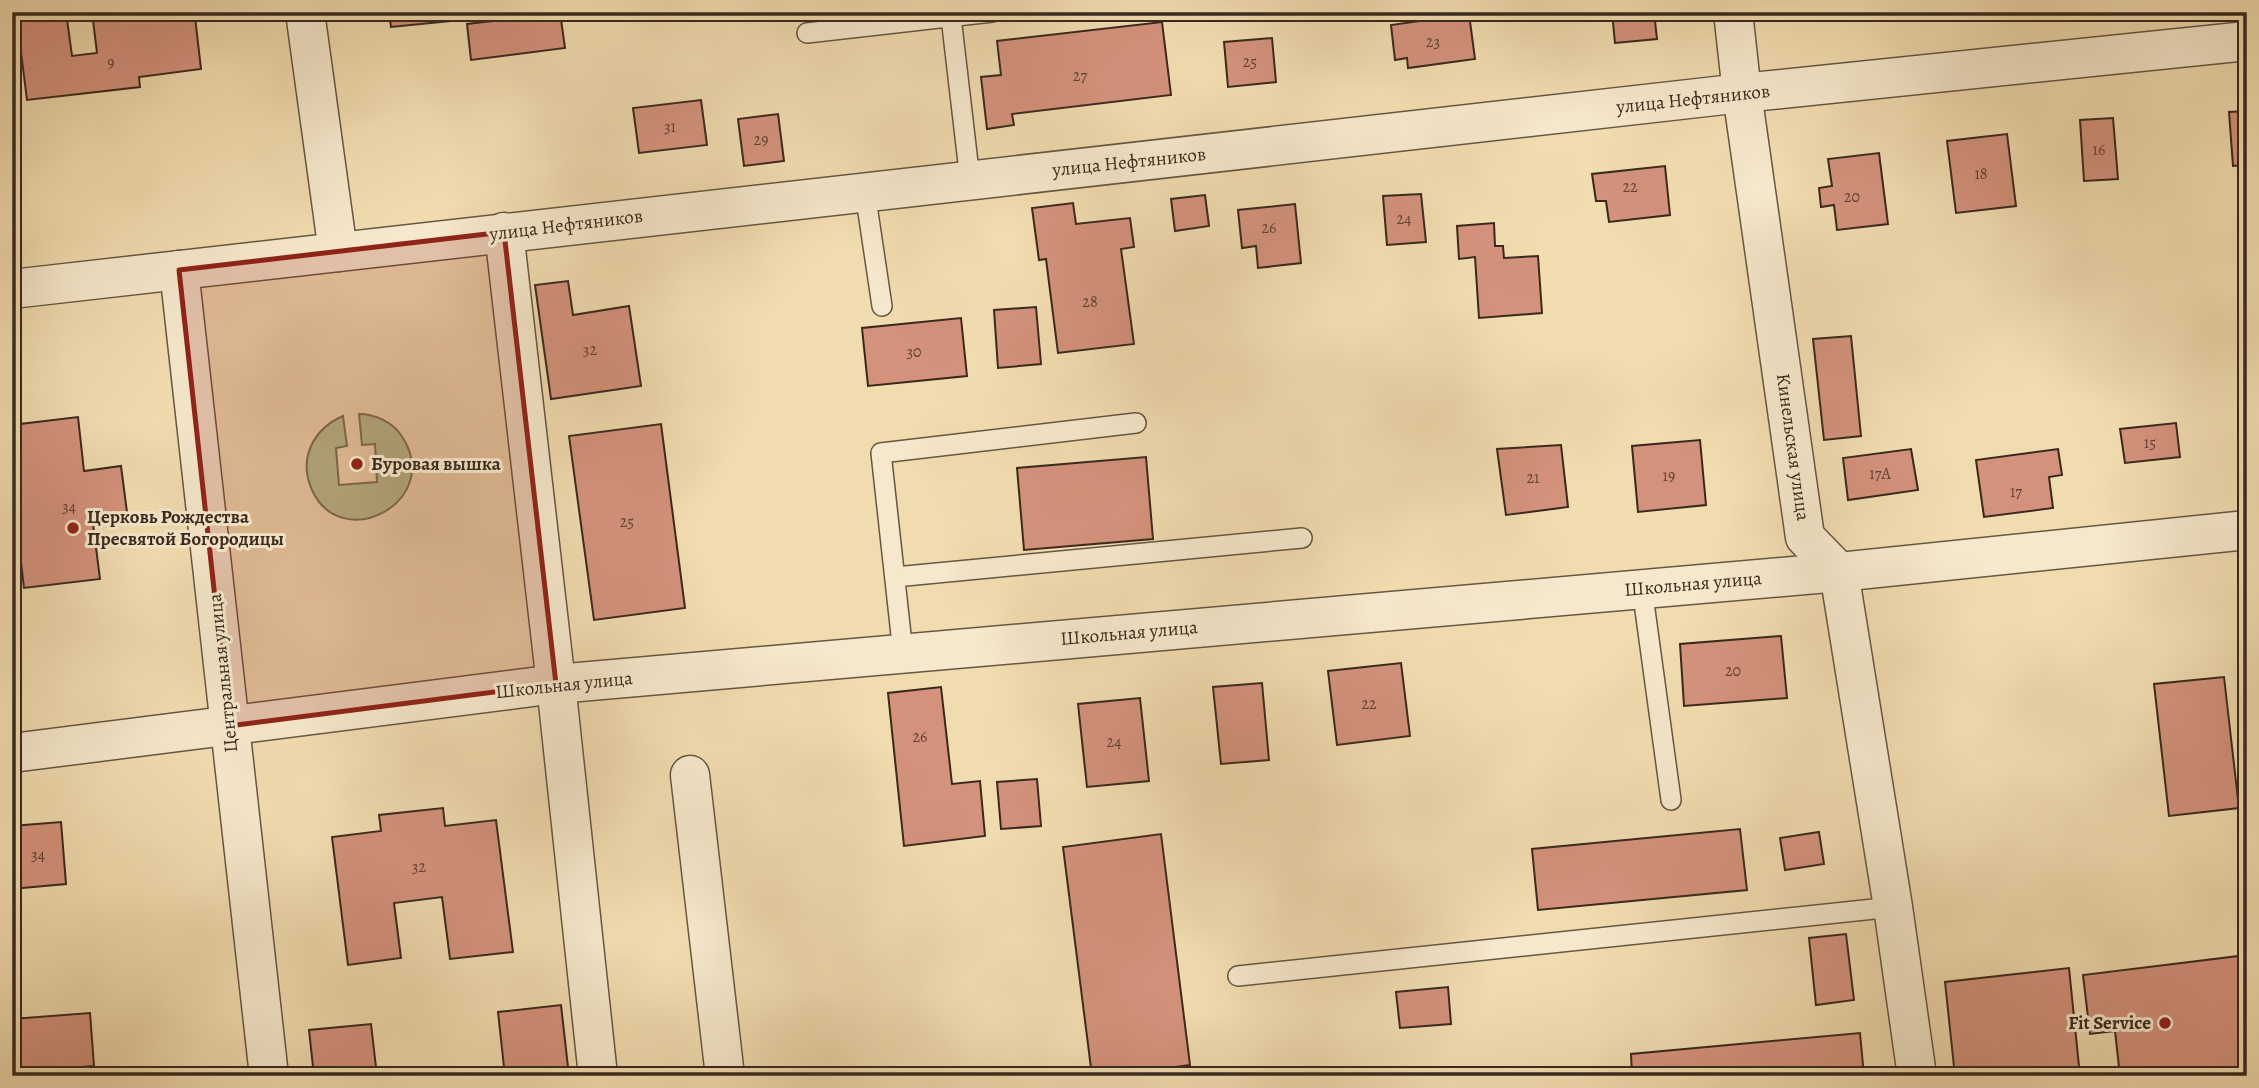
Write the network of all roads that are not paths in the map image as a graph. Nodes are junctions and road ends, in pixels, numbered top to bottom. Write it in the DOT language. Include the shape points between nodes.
graph roads {
  1 [pos="305,12"];
  2 [pos="992,12"];
  3 [pos="1732,12"];
  4 [pos="951,17"];
  5 [pos="807,33"];
  6 [pos="2247,41"];
  7 [pos="1742,93"];
  8 [pos="970,180"];
  9 [pos="865,192"];
  10 [pos="504,232"];
  11 [pos="338,252"];
  12 [pos="179,270"];
  13 [pos="12,289"];
  14 [pos="882,306"];
  15 [pos="1136,424"];
  16 [pos="2247,530"];
  17 [pos="1302,538"];
  18 [pos="1839,572"];
  19 [pos="895,577"];
  20 [pos="1643,588"];
  21 [pos="903,653"];
  22 [pos="556,684"];
  23 [pos="229,726"];
  24 [pos="12,752"];
  25 [pos="690,775"];
  26 [pos="1671,800"];
  27 [pos="1893,907"];
  28 [pos="1238,976"];
  29 [pos="269,1076"];
  30 [pos="598,1076"];
  31 [pos="725,1076"];
  32 [pos="1917,1076"];
  1 -- 11 [label="street"];
  2 -- 4 [label="lane"];
  3 -- 7 [label="street, Кинельская улица"];
  4 -- 5 [label="lane"];
  4 -- 8 [label="lane"];
  6 -- 7 [label="street, улица Нефтяников"];
  7 -- 8 [label="street, улица Нефтяников"];
  7 -- 18 [label="street, Кинельская улица" via="1805,537"];
  8 -- 9 [label="street, улица Нефтяников"];
  9 -- 10 [label="street, улица Нефтяников"];
  9 -- 14 [label="lane"];
  10 -- 11 [label="street, улица Нефтяников"];
  10 -- 22 [label="street"];
  11 -- 12 [label="street, улица Нефтяников"];
  12 -- 13 [label="street, улица Нефтяников"];
  12 -- 23 [label="street, Центральная улица"];
  15 -- 19 [label="lane" via="881,453"];
  16 -- 18 [label="street, Школьная улица"];
  17 -- 19 [label="lane"];
  18 -- 20 [label="street, Школьная улица"];
  18 -- 27 [label="street"];
  19 -- 21 [label="lane"];
  20 -- 21 [label="street, Школьная улица"];
  20 -- 26 [label="lane"];
  21 -- 22 [label="street, Школьная улица"];
  22 -- 23 [label="street, Школьная улица"];
  22 -- 30 [label="street"];
  23 -- 24 [label="street, Школьная улица"];
  23 -- 29 [label="street, Центральная улица"];
  25 -- 31 [label="street"];
  27 -- 28 [label="lane"];
  27 -- 32 [label="street"];
}
